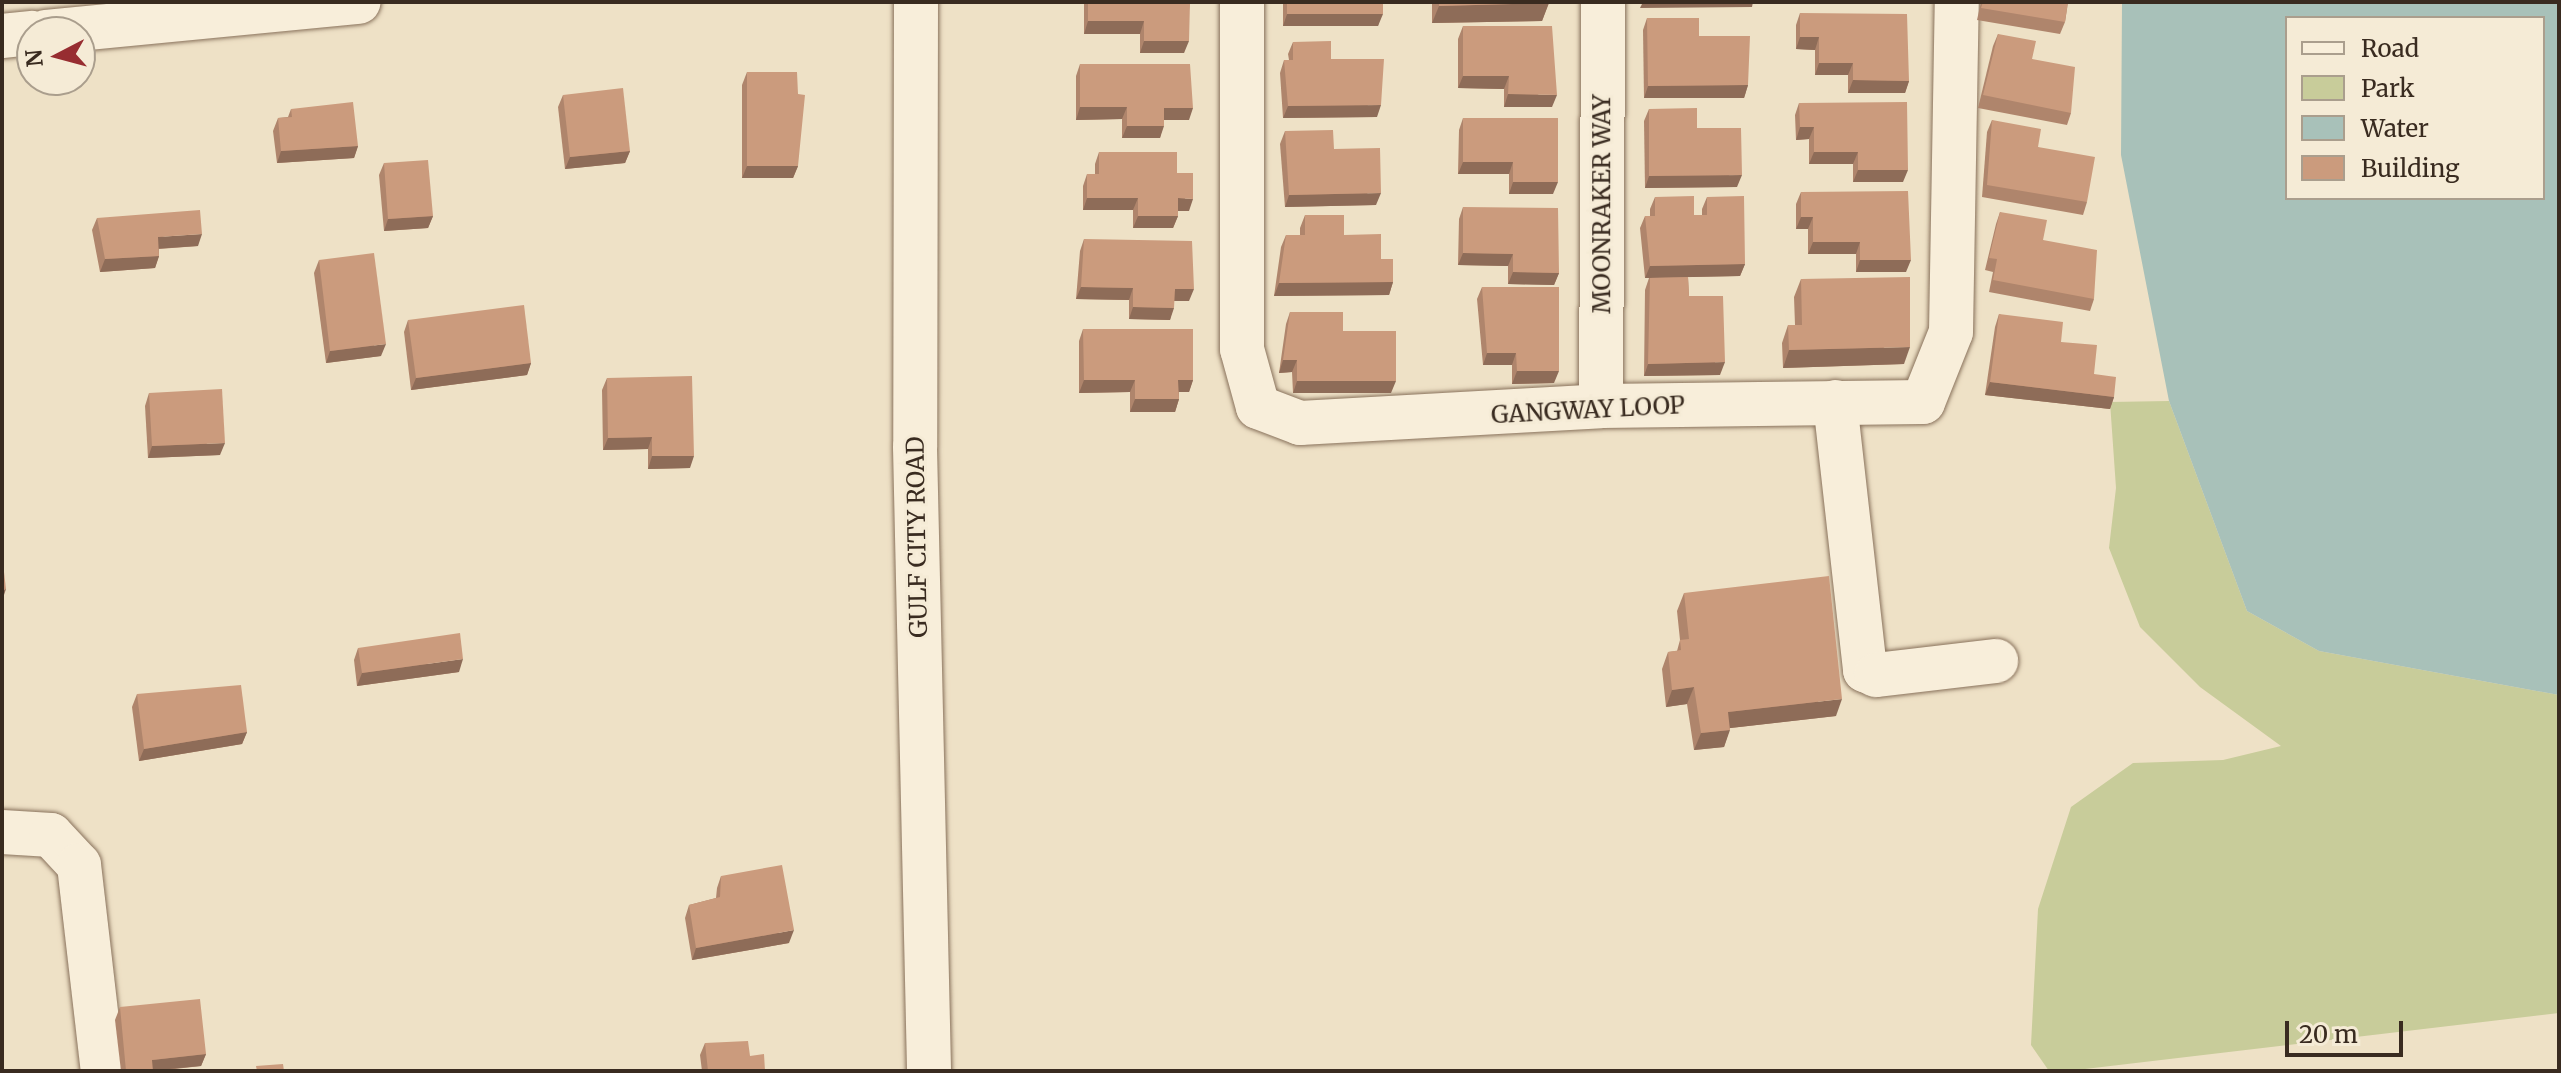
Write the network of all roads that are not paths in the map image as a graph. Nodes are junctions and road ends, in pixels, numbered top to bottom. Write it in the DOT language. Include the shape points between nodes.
graph roads {
  1 [pos="359,2"];
  2 [pos="916,2"];
  3 [pos="1242,2"];
  4 [pos="1603,2"];
  5 [pos="1957,2"];
  6 [pos="96,27"];
  7 [pos="1835,402"];
  8 [pos="1601,406"];
  9 [pos="1996,661"];
  10 [pos="2,832"];
  11 [pos="103,1071"];
  12 [pos="929,1071"];
  1 -- 6 [label="street"];
  2 -- 12 [label="street, GULF CITY ROAD" via="915,447"];
  3 -- 8 [label="street, GANGWAY LOOP" via="1242,349 1258,407 1313,423"];
  4 -- 8 [label="street, MOONRAKER WAY"];
  5 -- 7 [label="street, GANGWAY LOOP" via="1951,332 1923,402"];
  7 -- 8 [label="street, GANGWAY LOOP"];
  7 -- 9 [label="street" via="1865,670 1876,675"];
  10 -- 11 [label="street" via="51,835 79,865"];
}
